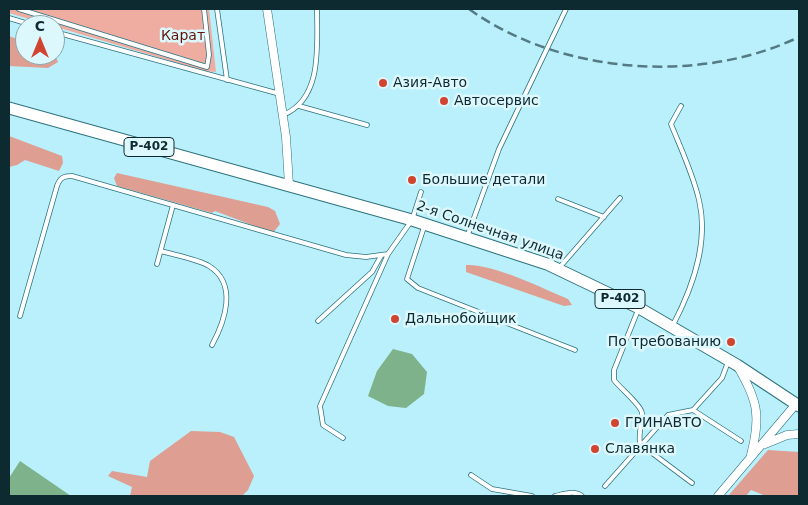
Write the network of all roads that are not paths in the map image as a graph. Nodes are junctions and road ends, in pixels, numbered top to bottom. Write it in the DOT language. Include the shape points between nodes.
graph roads {
  1 [pos="19,9"];
  2 [pos="204,9"];
  3 [pos="217,9"];
  4 [pos="267,9"];
  5 [pos="317,9"];
  6 [pos="566,9"];
  7 [pos="65,35"];
  8 [pos="227,80"];
  9 [pos="280,94"];
  10 [pos="299,106"];
  11 [pos="681,106"];
  12 [pos="9,108"];
  13 [pos="282,115"];
  14 [pos="366,125"];
  15 [pos="289,185"];
  16 [pos="421,192"];
  17 [pos="620,198"];
  18 [pos="558,199"];
  19 [pos="173,205"];
  20 [pos="604,217"];
  21 [pos="412,220"];
  22 [pos="425,224"];
  23 [pos="467,237"];
  24 [pos="161,251"];
  25 [pos="388,254"];
  26 [pos="381,256"];
  27 [pos="157,264"];
  28 [pos="558,269"];
  29 [pos="639,308"];
  30 [pos="20,316"];
  31 [pos="318,321"];
  32 [pos="672,327"];
  33 [pos="212,345"];
  34 [pos="575,350"];
  35 [pos="733,363"];
  36 [pos="798,405"];
  37 [pos="693,410"];
  38 [pos="799,434"];
  39 [pos="343,438"];
  40 [pos="741,441"];
  41 [pos="640,444"];
  42 [pos="761,446"];
  43 [pos="750,459"];
  44 [pos="470,475"];
  45 [pos="692,483"];
  46 [pos="605,486"];
  47 [pos="532,496"];
  48 [pos="556,496"];
  49 [pos="582,496"];
  50 [pos="718,496"];
  1 -- 2 [label="lane" via="207,67 209,55"];
  3 -- 8 [label="lane"];
  4 -- 9 [label="street"];
  5 -- 10 [label="lane" via="314,69 306,97"];
  6 -- 23 [label="lane" via="499,149"];
  7 -- 8 [label="lane"];
  8 -- 9 [label="lane"];
  9 -- 13 [label="street"];
  10 -- 13 [label="lane"];
  10 -- 14 [label="lane"];
  11 -- 32 [label="lane" via="671,124 699,201 701,241 698,264 687,298"];
  12 -- 15 [label="main road, Р-402"];
  13 -- 15 [label="street"];
  15 -- 21 [label="main road, 2-я Солнечная улица / Р-402"];
  16 -- 21 [label="lane"];
  17 -- 20 [label="lane"];
  18 -- 20 [label="lane"];
  19 -- 24 [label="lane"];
  19 -- 26 [label="lane" via="346,255"];
  19 -- 30 [label="lane" via="64,176 59,180"];
  20 -- 28 [label="lane"];
  21 -- 22 [label="main road, 2-я Солнечная улица / Р-402"];
  21 -- 25 [label="lane"];
  22 -- 23 [label="main road, 2-я Солнечная улица / Р-402"];
  22 -- 34 [label="lane" via="407,279 418,288"];
  23 -- 28 [label="main road, 2-я Солнечная улица / Р-402"];
  24 -- 27 [label="lane"];
  24 -- 33 [label="lane" via="209,266 223,281 227,304 224,322"];
  25 -- 26 [label="lane"];
  25 -- 39 [label="lane" via="320,406 323,425"];
  26 -- 31 [label="lane" via="372,272"];
  28 -- 29 [label="main road, 2-я Солнечная улица / Р-402"];
  29 -- 32 [label="main road, 2-я Солнечная улица / Р-402"];
  29 -- 41 [label="lane" via="614,370 614,380 642,413 638,432"];
  32 -- 35 [label="main road, 2-я Солнечная улица / Р-402"];
  35 -- 36 [label="main road, 2-я Солнечная улица / Р-402"];
  35 -- 37 [label="lane"];
  35 -- 43 [label="street" via="751,393 757,413 758,427"];
  36 -- 42 [label="street"];
  37 -- 40 [label="lane"];
  37 -- 41 [label="lane" via="668,416"];
  38 -- 42 [label="street" via="776,438"];
  41 -- 45 [label="lane"];
  41 -- 46 [label="lane"];
  42 -- 43 [label="street"];
  43 -- 50 [label="street"];
  44 -- 47 [label="lane" via="492,489"];
  48 -- 49 [label="lane" via="570,493"];
}
